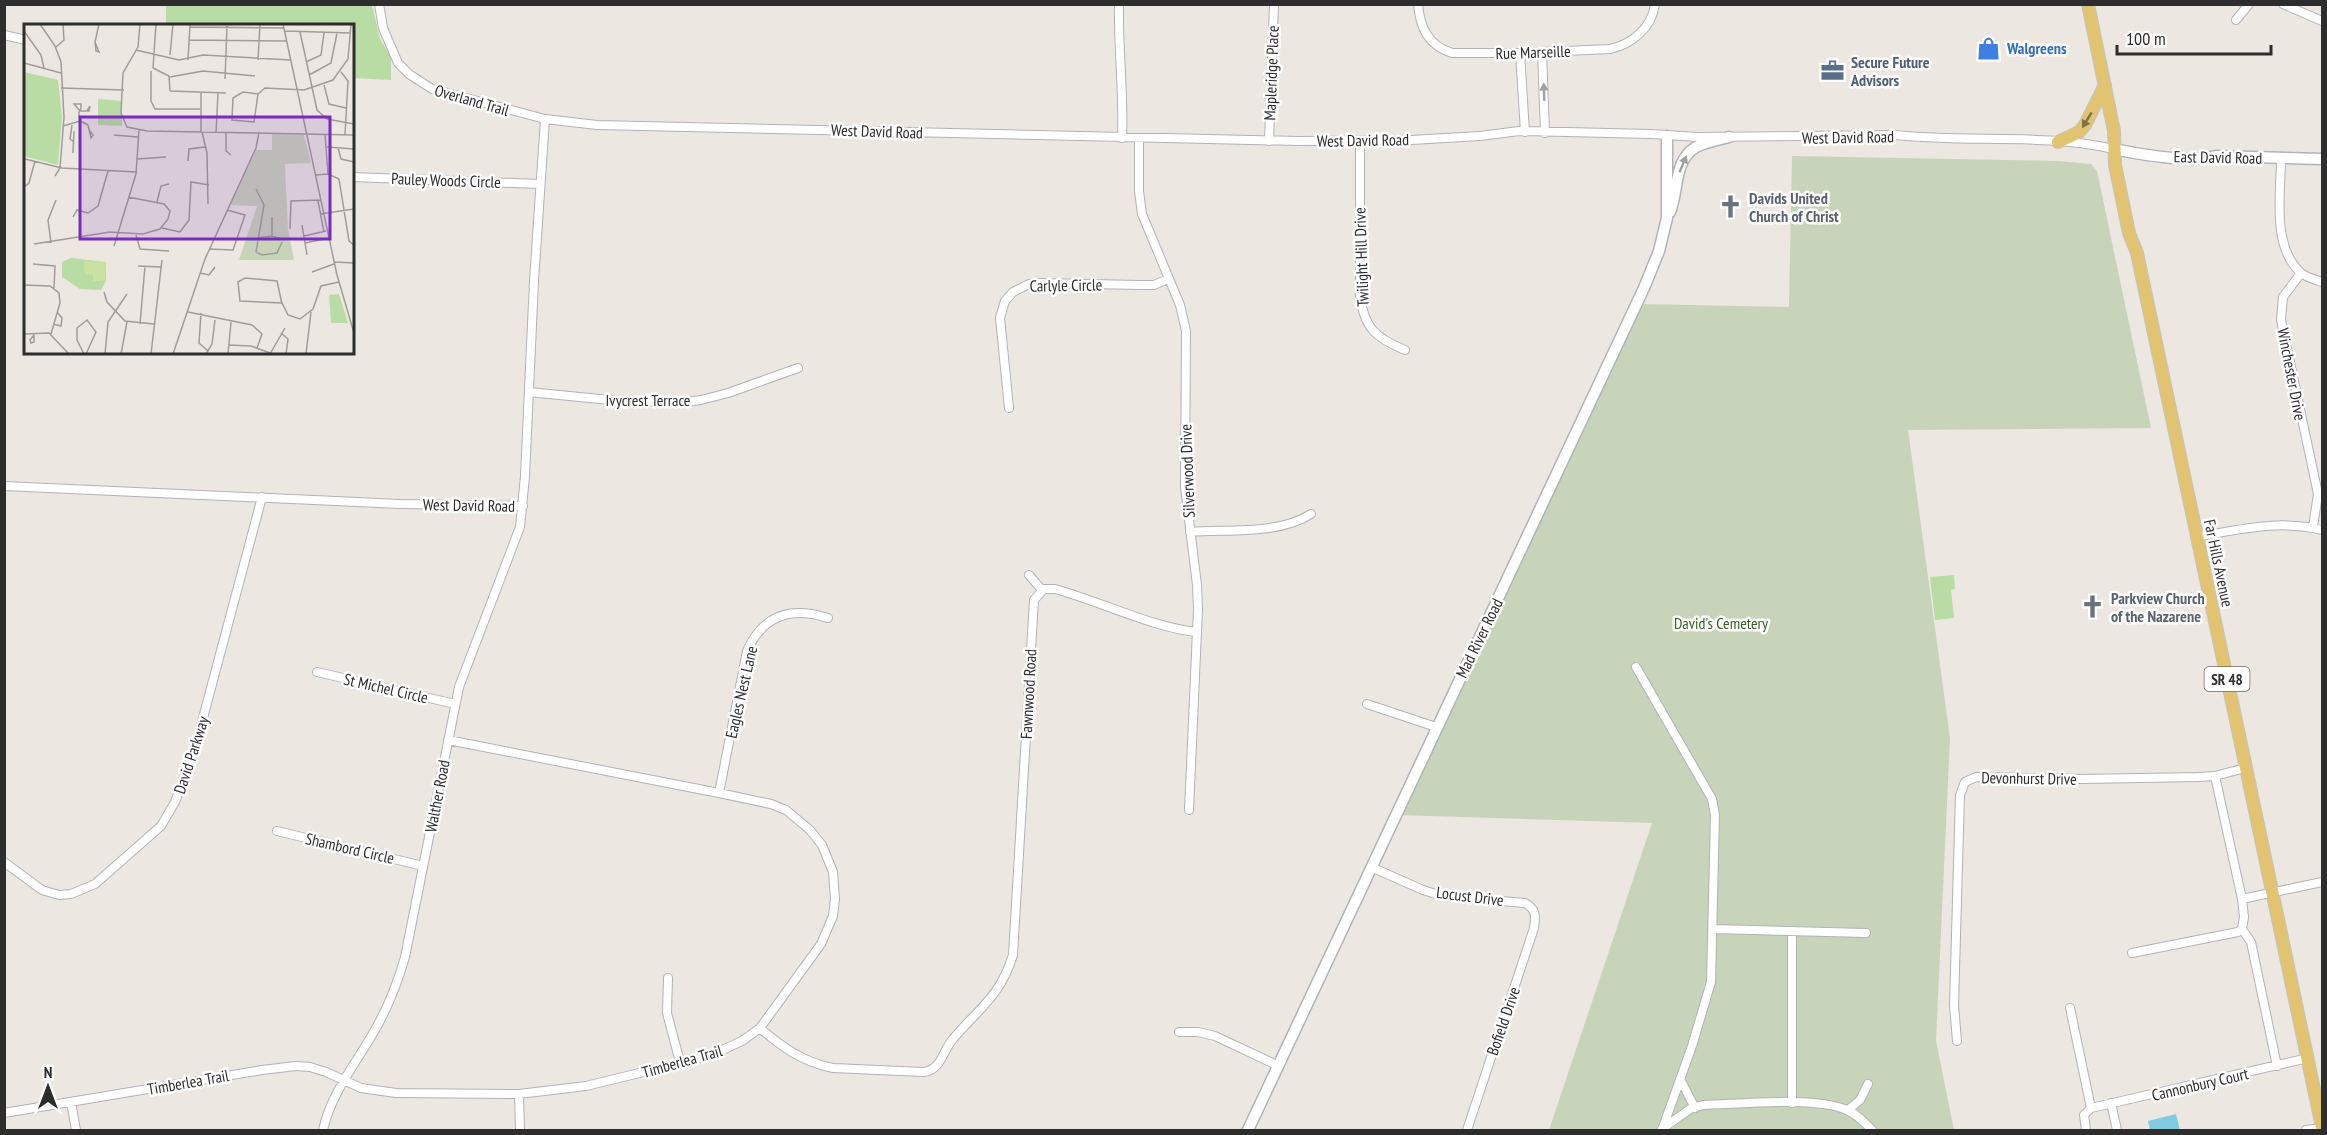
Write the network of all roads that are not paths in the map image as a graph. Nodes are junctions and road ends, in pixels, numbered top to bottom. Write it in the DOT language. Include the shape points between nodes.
graph roads {
  1 [pos="379,4"];
  2 [pos="1119,4"];
  3 [pos="1274,4"];
  4 [pos="1418,4"];
  5 [pos="1655,4"];
  6 [pos="2088,4"];
  7 [pos="2249,4"];
  8 [pos="2283,4"];
  9 [pos="2236,20"];
  10 [pos="2322,21"];
  11 [pos="4,35"];
  12 [pos="24,41"];
  13 [pos="1542,52"];
  14 [pos="1520,53"];
  15 [pos="2105,85"];
  16 [pos="545,119"];
  17 [pos="1525,132"];
  18 [pos="1545,133"];
  19 [pos="1667,136"];
  20 [pos="1729,137"];
  21 [pos="1122,138"];
  22 [pos="1139,139"];
  23 [pos="1269,141"];
  24 [pos="1360,141"];
  25 [pos="2058,142"];
  26 [pos="2114,149"];
  27 [pos="2281,158"];
  28 [pos="2322,159"];
  29 [pos="354,177"];
  30 [pos="540,184"];
  31 [pos="1668,218"];
  32 [pos="2301,273"];
  33 [pos="1168,279"];
  34 [pos="2322,282"];
  35 [pos="1405,350"];
  36 [pos="798,368"];
  37 [pos="529,393"];
  38 [pos="1009,408"];
  39 [pos="4,486"];
  40 [pos="262,497"];
  41 [pos="523,506"];
  42 [pos="1311,514"];
  43 [pos="2313,528"];
  44 [pos="2322,530"];
  45 [pos="1190,532"];
  46 [pos="2196,537"];
  47 [pos="1029,575"];
  48 [pos="1042,590"];
  49 [pos="828,618"];
  50 [pos="1197,632"];
  51 [pos="1636,668"];
  52 [pos="317,672"];
  53 [pos="455,704"];
  54 [pos="1367,704"];
  55 [pos="1436,727"];
  56 [pos="448,740"];
  57 [pos="2245,768"];
  58 [pos="2215,776"];
  59 [pos="719,793"];
  60 [pos="1189,810"];
  61 [pos="276,831"];
  62 [pos="4,862"];
  63 [pos="423,866"];
  64 [pos="1371,867"];
  65 [pos="2322,882"];
  66 [pos="2272,893"];
  67 [pos="2242,899"];
  68 [pos="1534,910"];
  69 [pos="1713,929"];
  70 [pos="2242,929"];
  71 [pos="1792,931"];
  72 [pos="1866,933"];
  73 [pos="2132,953"];
  74 [pos="668,978"];
  75 [pos="2070,1008"];
  76 [pos="760,1028"];
  77 [pos="1179,1032"];
  78 [pos="1958,1041"];
  79 [pos="2308,1058"];
  80 [pos="680,1062"];
  81 [pos="1279,1066"];
  82 [pos="2277,1066"];
  83 [pos="1680,1079"];
  84 [pos="343,1080"];
  85 [pos="1868,1084"];
  86 [pos="519,1094"];
  87 [pos="71,1102"];
  88 [pos="1792,1102"];
  89 [pos="2111,1103"];
  90 [pos="1695,1107"];
  91 [pos="2091,1108"];
  92 [pos="1848,1110"];
  93 [pos="4,1113"];
  94 [pos="2322,1127"];
  95 [pos="1662,1130"];
  96 [pos="76,1131"];
  97 [pos="323,1131"];
  98 [pos="520,1131"];
  99 [pos="1248,1131"];
  100 [pos="1467,1131"];
  101 [pos="1872,1131"];
  102 [pos="2086,1131"];
  103 [pos="2117,1131"];
  104 [pos="2306,1131"];
  1 -- 16 [label="street, Overland Trail" via="383,28 398,63 420,82 440,93"];
  2 -- 21 [label="street"];
  3 -- 23 [label="street, Mapleridge Place"];
  4 -- 14 [label="street, Rue Marseille" via="1424,32 1444,51"];
  5 -- 13 [label="street, Rue Marseille" via="1645,28 1624,46"];
  6 -- 15 [label="main road, Far Hills Avenue / SR 48"];
  7 -- 9 [label="street"];
  8 -- 10 [label="street"];
  11 -- 12 [label="street"];
  13 -- 14 [label="street, Rue Marseille"];
  18 -- 13 [label="street, one-way"];
  14 -- 17 [label="street"];
  15 -- 25 [label="main road, one-way" via="2085,125"];
  15 -- 26 [label="main road, Far Hills Avenue / SR 48"];
  16 -- 21 [label="street, West David Road" via="626,127"];
  16 -- 30 [label="street, West David Road"];
  17 -- 18 [label="street, West David Road"];
  17 -- 24 [label="street, West David Road"];
  18 -- 19 [label="street, West David Road"];
  19 -- 20 [label="street, West David Road"];
  19 -- 31 [label="street, Mad River Road"];
  20 -- 25 [label="street, West David Road" via="1896,135"];
  31 -- 20 [label="street, one-way" via="1685,156 1697,146"];
  21 -- 22 [label="street, West David Road"];
  22 -- 23 [label="street, West David Road"];
  22 -- 33 [label="street, Silverwood Drive" via="1139,204"];
  23 -- 24 [label="street, West David Road"];
  24 -- 35 [label="street, Twilight Hill Drive" via="1362,311 1383,341"];
  25 -- 26 [label="street, West David Road"];
  26 -- 27 [label="street, East David Road" via="2203,159"];
  26 -- 46 [label="main road, Far Hills Avenue / SR 48" via="2126,221 2137,253"];
  27 -- 28 [label="street, East David Road"];
  27 -- 32 [label="street" via="2282,235 2285,248"];
  29 -- 30 [label="street, Pauley Woods Circle"];
  30 -- 37 [label="street, West David Road"];
  31 -- 55 [label="street, Mad River Road" via="1644,288"];
  32 -- 34 [label="street"];
  32 -- 43 [label="street, Winchester Drive" via="2283,297 2281,320 2318,494"];
  33 -- 38 [label="street, Carlyle Circle" via="1147,285 1029,284 1013,292 1005,301 1000,318"];
  33 -- 45 [label="street, Silverwood Drive" via="1186,331 1184,467"];
  36 -- 37 [label="street, Ivycrest Terrace" via="728,393 686,402"];
  37 -- 41 [label="street, West David Road"];
  39 -- 40 [label="street, West David Road"];
  40 -- 41 [label="street, West David Road"];
  40 -- 62 [label="street, David Parkway" via="195,748 175,802 161,826 95,884 71,894 42,890"];
  41 -- 53 [label="street, Walther Road" via="516,542"];
  42 -- 45 [label="street" via="1279,527"];
  43 -- 44 [label="street"];
  43 -- 46 [label="street" via="2274,525"];
  45 -- 50 [label="street, Silverwood Drive" via="1197,585"];
  46 -- 57 [label="main road, Far Hills Avenue / SR 48"];
  47 -- 48 [label="street"];
  48 -- 50 [label="street" via="1054,589"];
  48 -- 76 [label="street, Fawnwood Road" via="1032,606 1016,940 1011,962 991,1000 952,1039 939,1064 928,1072 819,1065 796,1056"];
  49 -- 59 [label="street, Eagles Nest Lane" via="813,613 787,614 769,621 752,641"];
  50 -- 60 [label="street, Silverwood Drive"];
  51 -- 69 [label="street" via="1712,798"];
  52 -- 53 [label="street, St Michel Circle"];
  53 -- 56 [label="street, Walther Road"];
  54 -- 55 [label="street"];
  55 -- 64 [label="street, Mad River Road"];
  56 -- 59 [label="street, Timberlea Trail"];
  56 -- 63 [label="street, Walther Road"];
  57 -- 58 [label="street, Devonhurst Drive"];
  57 -- 66 [label="main road, Far Hills Avenue / SR 48"];
  58 -- 67 [label="street"];
  58 -- 78 [label="street, Devonhurst Drive" via="1976,777 1965,782 1960,795 1954,1005"];
  59 -- 76 [label="street, Timberlea Trail" via="771,804 799,819 822,845 833,872 835,899 828,932"];
  61 -- 63 [label="street, Shambord Circle"];
  63 -- 84 [label="street, Walther Road" via="397,984 372,1036"];
  64 -- 68 [label="street, Locust Drive" via="1442,896 1525,903"];
  64 -- 81 [label="street, Mad River Road"];
  65 -- 66 [label="street"];
  66 -- 67 [label="street"];
  66 -- 79 [label="main road, Far Hills Avenue / SR 48"];
  67 -- 70 [label="street"];
  68 -- 100 [label="street, Bofield Drive" via="1534,928"];
  69 -- 71 [label="street"];
  69 -- 83 [label="street" via="1711,982"];
  70 -- 73 [label="street"];
  70 -- 82 [label="street" via="2251,942"];
  71 -- 72 [label="street"];
  71 -- 88 [label="street"];
  74 -- 80 [label="street" via="667,1013"];
  75 -- 91 [label="street"];
  76 -- 80 [label="street, Timberlea Trail" via="725,1050"];
  77 -- 81 [label="street" via="1215,1036"];
  79 -- 82 [label="street, Cannonbury Court"];
  79 -- 94 [label="main road, Far Hills Avenue / SR 48"];
  80 -- 86 [label="street, Timberlea Trail" via="586,1086"];
  81 -- 99 [label="street, Mad River Road"];
  82 -- 89 [label="street, Cannonbury Court"];
  83 -- 90 [label="street"];
  83 -- 95 [label="street"];
  84 -- 86 [label="street, Timberlea Trail" via="372,1091 396,1093"];
  84 -- 87 [label="street, Timberlea Trail" via="310,1067 281,1067"];
  84 -- 97 [label="street, Walther Road"];
  85 -- 92 [label="street" via="1860,1100"];
  86 -- 98 [label="street"];
  87 -- 93 [label="street, Timberlea Trail"];
  87 -- 96 [label="street"];
  88 -- 90 [label="street"];
  88 -- 92 [label="street"];
  89 -- 91 [label="street, Cannonbury Court"];
  89 -- 103 [label="street"];
  90 -- 95 [label="street"];
  91 -- 102 [label="street" via="2084,1115"];
  92 -- 101 [label="street"];
  94 -- 104 [label="street"];
}
